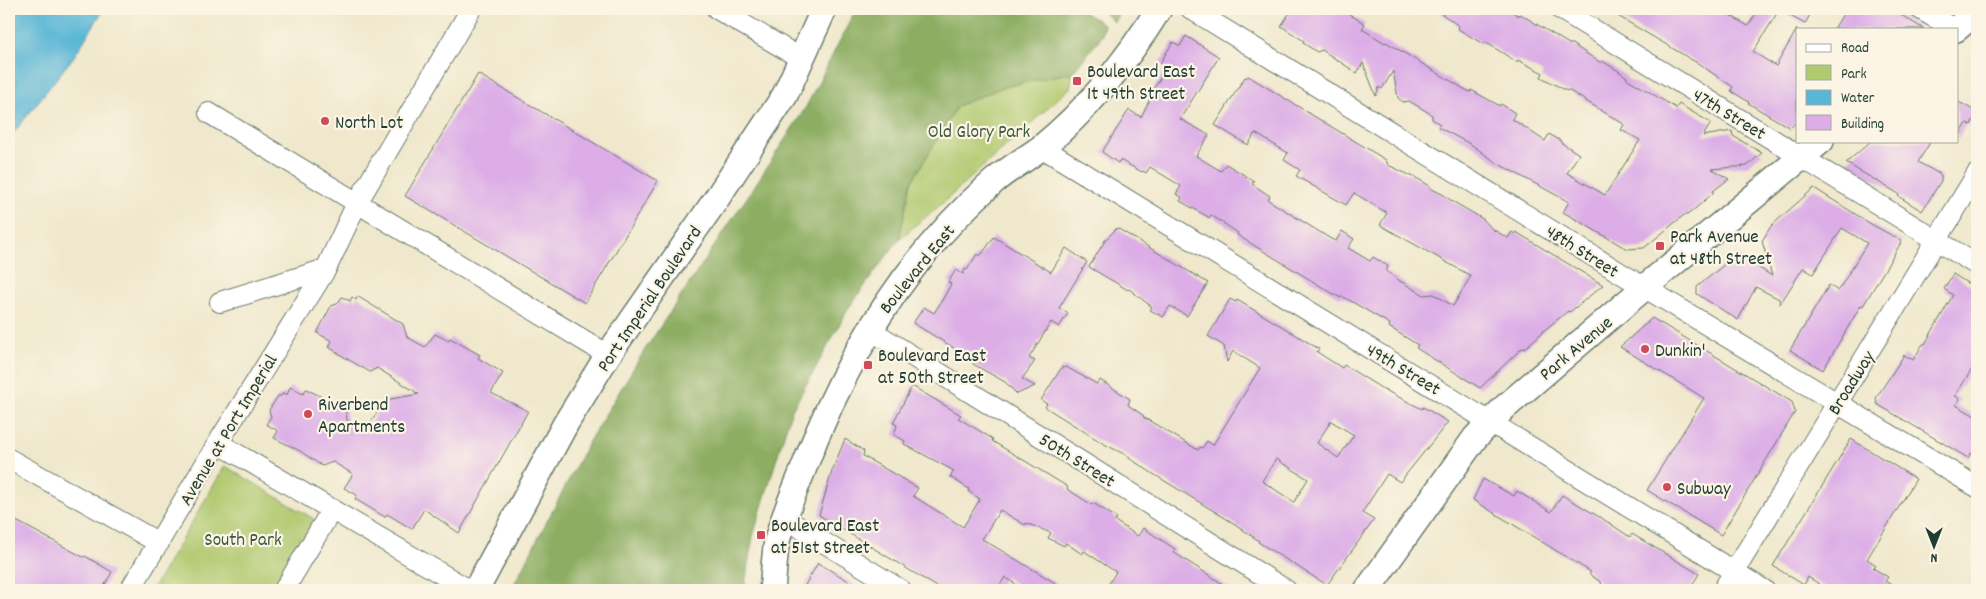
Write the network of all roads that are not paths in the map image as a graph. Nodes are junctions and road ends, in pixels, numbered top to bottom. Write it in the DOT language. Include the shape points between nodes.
graph roads {
  1 [pos="471,9"];
  2 [pos="717,9"];
  3 [pos="824,9"];
  4 [pos="1159,9"];
  5 [pos="1191,9"];
  6 [pos="1560,9"];
  7 [pos="1920,9"];
  8 [pos="1977,11"];
  9 [pos="1953,28"];
  10 [pos="1956,28"];
  11 [pos="802,59"];
  12 [pos="208,113"];
  13 [pos="1820,142"];
  14 [pos="1042,147"];
  15 [pos="1802,157"];
  16 [pos="1977,174"];
  17 [pos="358,203"];
  18 [pos="1937,239"];
  19 [pos="1977,265"];
  20 [pos="326,269"];
  21 [pos="1645,287"];
  22 [pos="220,302"];
  23 [pos="869,329"];
  24 [pos="608,355"];
  25 [pos="1838,403"];
  26 [pos="1491,421"];
  27 [pos="218,443"];
  28 [pos="9,459"];
  29 [pos="1977,487"];
  30 [pos="332,509"];
  31 [pos="784,518"];
  32 [pos="159,544"];
  33 [pos="1734,572"];
  34 [pos="130,590"];
  35 [pos="284,590"];
  36 [pos="469,590"];
  37 [pos="476,590"];
  38 [pos="772,590"];
  39 [pos="901,590"];
  40 [pos="1286,590"];
  41 [pos="1367,590"];
  42 [pos="1723,590"];
  43 [pos="1764,590"];
  1 -- 17 [label="street, Avenue at Port Imperial"];
  2 -- 11 [label="street"];
  3 -- 11 [label="main road, Port Imperial Boulevard"];
  4 -- 14 [label="main road, Boulevard East" via="1125,59 1086,106"];
  5 -- 21 [label="street, 48th Street"];
  6 -- 15 [label="street, 47th Street"];
  7 -- 9 [label="street"];
  8 -- 10 [label="main road"];
  11 -- 24 [label="main road, Port Imperial Boulevard" via="785,95"];
  12 -- 17 [label="street"];
  13 -- 15 [label="main road, Park Avenue"];
  14 -- 23 [label="main road, Boulevard East" via="993,182 930,244"];
  14 -- 26 [label="street, 49th Street"];
  15 -- 18 [label="street, 47th Street"];
  15 -- 21 [label="main road, Park Avenue"];
  16 -- 18 [label="street, Broadway"];
  17 -- 20 [label="street, Avenue at Port Imperial"];
  17 -- 24 [label="street"];
  18 -- 19 [label="street, 47th Street"];
  18 -- 25 [label="street, Broadway"];
  20 -- 22 [label="street"];
  20 -- 27 [label="street, Avenue at Port Imperial"];
  21 -- 25 [label="street, 48th Street"];
  21 -- 26 [label="main road, Park Avenue"];
  23 -- 31 [label="main road, Boulevard East" via="820,425"];
  23 -- 40 [label="street, 50th Street"];
  24 -- 37 [label="main road, Port Imperial Boulevard" via="566,422"];
  25 -- 29 [label="street, 48th Street"];
  25 -- 33 [label="street, Broadway"];
  26 -- 33 [label="street, 49th Street"];
  26 -- 41 [label="main road, Park Avenue" via="1475,438"];
  27 -- 30 [label="street"];
  27 -- 32 [label="street, Avenue at Port Imperial"];
  28 -- 32 [label="street"];
  30 -- 35 [label="street"];
  30 -- 36 [label="street"];
  31 -- 38 [label="main road, Boulevard East" via="777,542"];
  31 -- 39 [label="street"];
  32 -- 34 [label="street, Avenue at Port Imperial"];
  33 -- 42 [label="street, Broadway"];
  33 -- 43 [label="street, 49th Street"];
}
